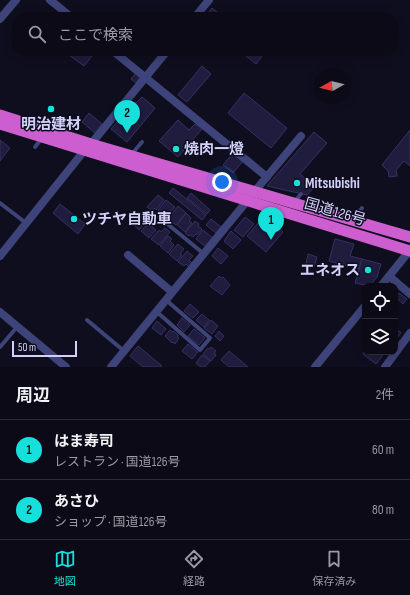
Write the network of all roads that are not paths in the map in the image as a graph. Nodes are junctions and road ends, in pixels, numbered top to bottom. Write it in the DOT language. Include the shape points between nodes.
graph roads {
  1 [pos="16,0"];
  2 [pos="50,0"];
  3 [pos="209,0"];
  4 [pos="65,12"];
  5 [pos="199,12"];
  6 [pos="0,19"];
  7 [pos="119,56"];
  8 [pos="163,56"];
  9 [pos="145,78"];
  10 [pos="0,115"];
  11 [pos="0,124"];
  12 [pos="301,136"];
  13 [pos="42,138"];
  14 [pos="142,142"];
  15 [pos="35,147"];
  16 [pos="88,147"];
  17 [pos="130,155"];
  18 [pos="267,177"];
  19 [pos="314,179"];
  20 [pos="311,183"];
  21 [pos="256,191"];
  22 [pos="247,201"];
  23 [pos="0,203"];
  24 [pos="362,208"];
  25 [pos="159,217"];
  26 [pos="353,220"];
  27 [pos="26,224"];
  28 [pos="410,237"];
  29 [pos="410,251"];
  30 [pos="204,254"];
  31 [pos="128,255"];
  32 [pos="0,256"];
  33 [pos="389,276"];
  34 [pos="383,283"];
  35 [pos="172,292"];
  36 [pos="410,294"];
  37 [pos="166,300"];
  38 [pos="362,310"];
  39 [pos="0,312"];
  40 [pos="156,312"];
  41 [pos="88,320"];
  42 [pos="17,327"];
  43 [pos="410,333"];
  44 [pos="0,347"];
  45 [pos="124,351"];
  46 [pos="66,367"];
  47 [pos="111,367"];
  48 [pos="315,367"];
  49 [pos="385,367"];
  1 -- 6 [label="street"];
  2 -- 4 [label="street"];
  3 -- 5 [label="street"];
  7 -- 9 [label="street"];
  8 -- 9 [label="street"];
  9 -- 16 [label="street"];
  9 -- 18 [label="street"];
  10 -- 16 [label="highway, 国道126号"];
  11 -- 13 [label="highway, 国道126号"];
  12 -- 18 [label="street"];
  13 -- 15 [label="lane"];
  13 -- 16 [label="highway, 国道126号"];
  14 -- 17 [label="lane"];
  16 -- 17 [label="highway, 国道126号"];
  16 -- 22 [label="highway, 国道126号"];
  16 -- 27 [label="street"];
  17 -- 21 [label="highway, 国道126号"];
  18 -- 21 [label="street"];
  19 -- 20 [label="lane"];
  21 -- 26 [label="highway, 国道126号" via="297,198"];
  22 -- 29 [label="highway, 国道126号"];
  22 -- 30 [label="street"];
  23 -- 27 [label="lane"];
  24 -- 26 [label="lane"];
  25 -- 30 [label="lane"];
  26 -- 28 [label="highway, 国道126号"];
  27 -- 32 [label="street"];
  29 -- 33 [label="street"];
  30 -- 35 [label="street"];
  31 -- 35 [label="street"];
  33 -- 34 [label="street"];
  33 -- 36 [label="street"];
  35 -- 37 [label="street"];
  37 -- 40 [label="street"];
  37 -- 40 [label="lane" via="210,338 200,350"];
  38 -- 48 [label="street"];
  39 -- 42 [label="street"];
  40 -- 45 [label="street"];
  41 -- 45 [label="lane"];
  42 -- 44 [label="lane"];
  42 -- 46 [label="street"];
  43 -- 49 [label="street"];
  45 -- 47 [label="street"];
}
